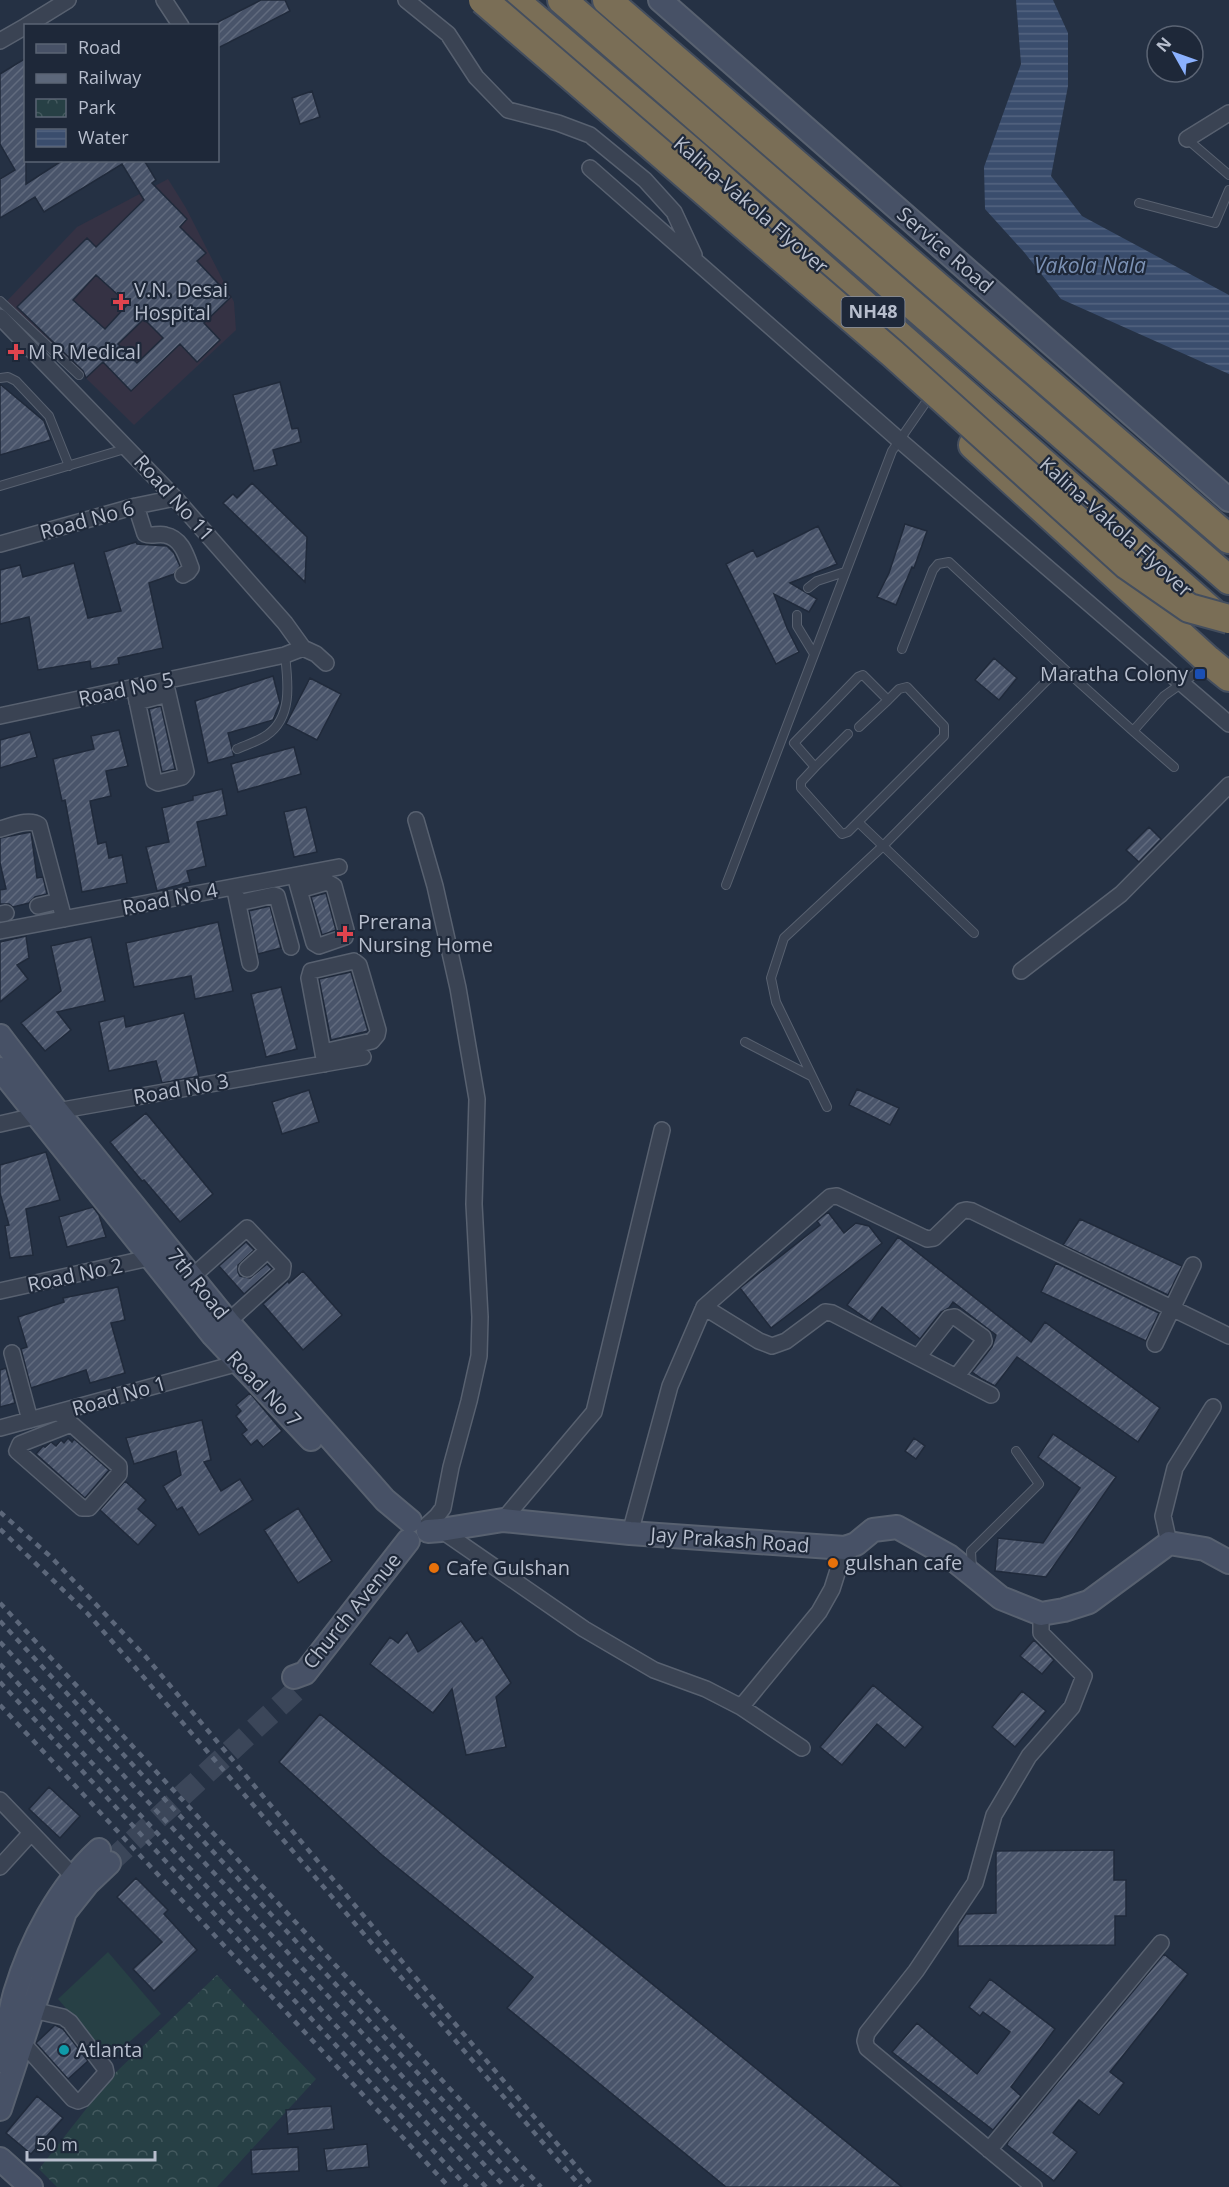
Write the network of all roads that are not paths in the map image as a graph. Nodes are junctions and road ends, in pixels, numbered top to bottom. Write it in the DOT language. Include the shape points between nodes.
graph roads {
  1 [pos="164,0"];
  2 [pos="406,0"];
  3 [pos="468,0"];
  4 [pos="483,0"];
  5 [pos="514,0"];
  6 [pos="562,0"];
  7 [pos="608,0"];
  8 [pos="660,0"];
  9 [pos="62,1"];
  10 [pos="29,24"];
  11 [pos="180,24"];
  12 [pos="24,27"];
  13 [pos="0,41"];
  14 [pos="1229,113"];
  15 [pos="1187,139"];
  16 [pos="590,168"];
  17 [pos="1229,175"];
  18 [pos="1229,190"];
  19 [pos="1139,203"];
  20 [pos="696,261"];
  21 [pos="0,301"];
  22 [pos="2,322"];
  23 [pos="79,375"];
  24 [pos="0,378"];
  25 [pos="926,402"];
  26 [pos="898,439"];
  27 [pos="128,448"];
  28 [pos="69,466"];
  29 [pos="0,486"];
  30 [pos="175,498"];
  31 [pos="1229,500"];
  32 [pos="136,507"];
  33 [pos="1229,539"];
  34 [pos="0,544"];
  35 [pos="845,572"];
  36 [pos="183,575"];
  37 [pos="1229,580"];
  38 [pos="808,588"];
  39 [pos="796,615"];
  40 [pos="1229,619"];
  41 [pos="1229,628"];
  42 [pos="303,648"];
  43 [pos="902,649"];
  44 [pos="814,654"];
  45 [pos="285,655"];
  46 [pos="326,663"];
  47 [pos="1061,666"];
  48 [pos="1219,669"];
  49 [pos="1181,682"];
  50 [pos="166,688"];
  51 [pos="135,695"];
  52 [pos="888,700"];
  53 [pos="0,716"];
  54 [pos="1229,724"];
  55 [pos="860,727"];
  56 [pos="1133,731"];
  57 [pos="848,734"];
  58 [pos="237,749"];
  59 [pos="1174,766"];
  60 [pos="815,767"];
  61 [pos="1229,785"];
  62 [pos="416,820"];
  63 [pos="858,822"];
  64 [pos="0,829"];
  65 [pos="883,846"];
  66 [pos="339,867"];
  67 [pos="726,885"];
  68 [pos="234,887"];
  69 [pos="59,901"];
  70 [pos="238,903"];
  71 [pos="38,906"];
  72 [pos="64,920"];
  73 [pos="0,931"];
  74 [pos="974,933"];
  75 [pos="291,947"];
  76 [pos="250,963"];
  77 [pos="1021,971"];
  78 [pos="0,1036"];
  79 [pos="745,1042"];
  80 [pos="363,1057"];
  81 [pos="324,1058"];
  82 [pos="0,1069"];
  83 [pos="811,1076"];
  84 [pos="827,1107"];
  85 [pos="47,1113"];
  86 [pos="0,1124"];
  87 [pos="662,1130"];
  88 [pos="268,1250"];
  89 [pos="172,1252"];
  90 [pos="150,1259"];
  91 [pos="1193,1265"];
  92 [pos="248,1269"];
  93 [pos="184,1284"];
  94 [pos="0,1291"];
  95 [pos="704,1307"];
  96 [pos="1172,1309"];
  97 [pos="220,1329"];
  98 [pos="1229,1336"];
  99 [pos="1155,1344"];
  100 [pos="12,1353"];
  101 [pos="918,1357"];
  102 [pos="248,1360"];
  103 [pos="956,1377"];
  104 [pos="991,1395"];
  105 [pos="1213,1407"];
  106 [pos="59,1413"];
  107 [pos="30,1420"];
  108 [pos="71,1424"];
  109 [pos="3,1428"];
  110 [pos="24,1443"];
  111 [pos="1016,1451"];
  112 [pos="503,1520"];
  113 [pos="419,1530"];
  114 [pos="630,1533"];
  115 [pos="1169,1542"];
  116 [pos="844,1548"];
  117 [pos="1229,1562"];
  118 [pos="972,1574"];
  119 [pos="1041,1614"];
  120 [pos="300,1678"];
  121 [pos="741,1707"];
  122 [pos="802,1748"];
  123 [pos="0,1800"];
  124 [pos="31,1833"];
  125 [pos="0,1867"];
  126 [pos="74,1876"];
  127 [pos="1161,1943"];
  128 [pos="22,2007"];
  129 [pos="22,2042"];
  130 [pos="0,2061"];
  131 [pos="0,2109"];
  132 [pos="989,2150"];
  133 [pos="0,2158"];
  134 [pos="31,2187"];
  135 [pos="1034,2187"];
  1 -- 11 [label="street"];
  2 -- 20 [label="street" via="448,34 476,77 508,110 590,135 645,180 674,212"];
  3 -- 25 [label="highway" via="813,298"];
  4 -- 40 [label="highway, bridge" via="893,354 1127,565 1190,608"];
  5 -- 41 [label="highway, Kalina-Vakola Flyover / NH48, bridge"];
  6 -- 37 [label="highway, Kalina-Vakola Flyover / NH48"];
  7 -- 33 [label="highway"];
  8 -- 31 [label="street, Service Road"];
  9 -- 10 [label="street"];
  12 -- 13 [label="street"];
  14 -- 15 [label="street"];
  15 -- 17 [label="lane"];
  16 -- 20 [label="street"];
  18 -- 19 [label="lane" via="1215,223"];
  20 -- 26 [label="street"];
  21 -- 23 [label="lane"];
  22 -- 27 [label="street, Road No 11"];
  24 -- 28 [label="lane" via="16,381 49,416"];
  25 -- 26 [label="lane"];
  25 -- 48 [label="highway"];
  26 -- 35 [label="lane"];
  26 -- 49 [label="street"];
  27 -- 28 [label="lane"];
  27 -- 30 [label="street, Road No 11"];
  28 -- 29 [label="lane"];
  30 -- 32 [label="street, Road No 6"];
  30 -- 42 [label="street, Road No 11"];
  32 -- 34 [label="street, Road No 6"];
  32 -- 36 [label="street" via="146,534 172,537 184,548 192,568"];
  35 -- 38 [label="lane"];
  35 -- 44 [label="lane"];
  39 -- 44 [label="lane" via="797,626"];
  42 -- 45 [label="street"];
  42 -- 46 [label="street"];
  43 -- 47 [label="lane" via="933,570 938,564 949,562"];
  44 -- 67 [label="lane"];
  45 -- 50 [label="street, Road No 5"];
  45 -- 58 [label="lane" via="289,688 282,719 267,735"];
  47 -- 56 [label="lane"];
  47 -- 65 [label="lane"];
  48 -- 49 [label="lane" via="1195,674"];
  49 -- 54 [label="street"];
  49 -- 56 [label="lane"];
  50 -- 51 [label="street, Road No 5"];
  50 -- 51 [label="street" via="186,772 182,777 158,783 154,781"];
  51 -- 53 [label="street, Road No 5"];
  52 -- 55 [label="lane"];
  52 -- 60 [label="lane" via="864,675 858,677 796,739 795,746"];
  52 -- 63 [label="lane" via="907,687 944,726 944,736"];
  56 -- 59 [label="lane"];
  57 -- 60 [label="lane"];
  60 -- 63 [label="lane" via="801,782 801,788 838,832 845,834"];
  61 -- 77 [label="street" via="1121,894"];
  62 -- 113 [label="street" via="458,988 477,1099 474,1204 480,1317 479,1356 442,1508"];
  63 -- 65 [label="lane"];
  64 -- 69 [label="street" via="29,822 39,825"];
  65 -- 74 [label="lane"];
  65 -- 83 [label="lane" via="784,938 778,952 771,978 776,1002"];
  66 -- 68 [label="street, Road No 4" via="297,883"];
  68 -- 70 [label="street"];
  68 -- 72 [label="street, Road No 4"];
  69 -- 71 [label="street"];
  69 -- 72 [label="street"];
  70 -- 75 [label="street" via="259,904 277,896"];
  70 -- 76 [label="street"];
  72 -- 73 [label="street, Road No 4"];
  78 -- 85 [label="street, 7th Road"];
  79 -- 83 [label="lane"];
  80 -- 81 [label="street, Road No 3"];
  81 -- 81 [label="street" via="310,973 354,961 359,965 377,1035 372,1041"];
  81 -- 85 [label="street, Road No 3"];
  82 -- 85 [label="street, Road No 7"];
  83 -- 84 [label="lane"];
  85 -- 86 [label="street, Road No 3"];
  85 -- 89 [label="street, 7th Road"];
  85 -- 90 [label="street, Road No 7"];
  87 -- 112 [label="street" via="594,1412"];
  88 -- 92 [label="street"];
  88 -- 93 [label="street" via="250,1230 243,1229"];
  88 -- 97 [label="street" via="283,1266 282,1273"];
  89 -- 90 [label="street, Road No 2"];
  89 -- 93 [label="street, 7th Road"];
  90 -- 93 [label="street, Road No 7"];
  90 -- 94 [label="street, Road No 2"];
  91 -- 96 [label="street"];
  93 -- 97 [label="street, Road No 7"];
  95 -- 96 [label="street" via="830,1197 837,1196 927,1239 934,1238 962,1212 972,1211"];
  95 -- 101 [label="street" via="772,1346 786,1341 825,1312 832,1313"];
  95 -- 114 [label="street" via="670,1386"];
  96 -- 98 [label="street"];
  96 -- 99 [label="street"];
  97 -- 102 [label="street, Road No 7"];
  100 -- 107 [label="street"];
  101 -- 103 [label="street"];
  101 -- 103 [label="street" via="949,1318 955,1317 984,1341"];
  102 -- 106 [label="street, Road No 1"];
  102 -- 113 [label="street, Road No 7" via="376,1507"];
  103 -- 104 [label="street"];
  105 -- 115 [label="street" via="1175,1468 1163,1516"];
  106 -- 107 [label="street, Road No 1"];
  106 -- 108 [label="street"];
  107 -- 109 [label="street, Road No 1"];
  108 -- 110 [label="street"];
  108 -- 110 [label="street" via="120,1470 89,1508 82,1508 18,1454"];
  109 -- 110 [label="street"];
  111 -- 118 [label="lane" via="1039,1484 971,1551"];
  112 -- 113 [label="street, Jay Prakash Road"];
  112 -- 114 [label="street, Jay Prakash Road"];
  113 -- 120 [label="street, Church Avenue"];
  113 -- 121 [label="street" via="654,1670"];
  114 -- 116 [label="street, Jay Prakash Road"];
  115 -- 117 [label="street" via="1205,1549"];
  115 -- 119 [label="street" via="1089,1602"];
  116 -- 118 [label="street" via="873,1530 897,1527 949,1556"];
  116 -- 121 [label="street" via="832,1589 819,1612"];
  118 -- 119 [label="street" via="1002,1598"];
  119 -- 132 [label="street" via="1041,1634 1084,1676 1072,1707 1029,1756 994,1815 975,1883 865,2041 867,2048"];
  121 -- 122 [label="street"];
  123 -- 124 [label="street"];
  124 -- 125 [label="street"];
  124 -- 126 [label="street"];
  126 -- 128 [label="street" via="31,1951"];
  126 -- 128 [label="street" via="81,1867 104,1857 65,1912"];
  127 -- 132 [label="street"];
  128 -- 129 [label="street"];
  128 -- 129 [label="street" via="70,2022 106,2073 78,2101"];
  128 -- 130 [label="street"];
  129 -- 131 [label="street"];
  132 -- 135 [label="street"];
  133 -- 134 [label="street"];
}
